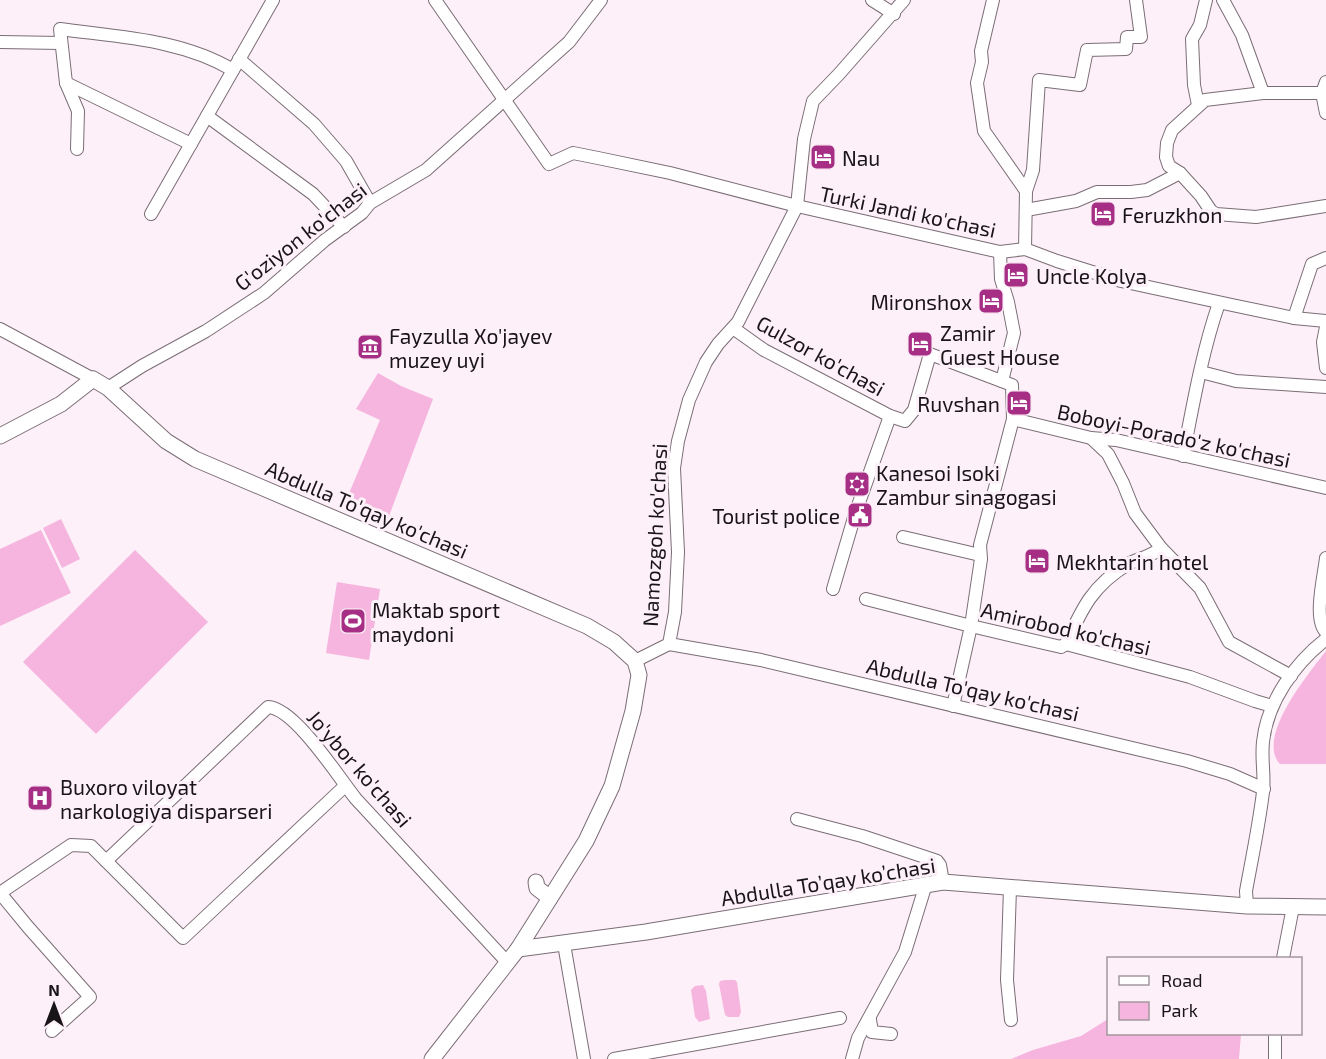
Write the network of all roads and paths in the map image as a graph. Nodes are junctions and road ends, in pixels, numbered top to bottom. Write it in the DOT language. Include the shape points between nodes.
graph roads {
  1 [pos="273,0"];
  2 [pos="435,0"];
  3 [pos="601,0"];
  4 [pos="872,0"];
  5 [pos="904,0"];
  6 [pos="993,0"];
  7 [pos="1136,0"];
  8 [pos="1206,0"];
  9 [pos="1224,0"];
  10 [pos="894,14"];
  11 [pos="0,42"];
  12 [pos="61,43"];
  13 [pos="236,64"];
  14 [pos="66,82"];
  15 [pos="1324,88"];
  16 [pos="1263,93"];
  17 [pos="504,100"];
  18 [pos="1198,105"];
  19 [pos="1326,113"];
  20 [pos="207,116"];
  21 [pos="191,144"];
  22 [pos="77,149"];
  23 [pos="1180,173"];
  24 [pos="1026,191"];
  25 [pos="370,203"];
  26 [pos="797,206"];
  27 [pos="1326,206"];
  28 [pos="1026,210"];
  29 [pos="151,214"];
  30 [pos="344,226"];
  31 [pos="1025,249"];
  32 [pos="1000,252"];
  33 [pos="1326,258"];
  34 [pos="1219,303"];
  35 [pos="1294,318"];
  36 [pos="1326,321"];
  37 [pos="1326,327"];
  38 [pos="733,328"];
  39 [pos="0,329"];
  40 [pos="1326,368"];
  41 [pos="1201,372"];
  42 [pos="93,378"];
  43 [pos="1002,381"];
  44 [pos="1326,387"];
  45 [pos="108,388"];
  46 [pos="890,416"];
  47 [pos="1013,418"];
  48 [pos="0,436"];
  49 [pos="1091,438"];
  50 [pos="1184,456"];
  51 [pos="1326,488"];
  52 [pos="903,537"];
  53 [pos="1161,549"];
  54 [pos="980,555"];
  55 [pos="1326,558"];
  56 [pos="833,589"];
  57 [pos="866,599"];
  58 [pos="971,626"];
  59 [pos="1326,632"];
  60 [pos="1326,639"];
  61 [pos="669,644"];
  62 [pos="1066,644"];
  63 [pos="635,661"];
  64 [pos="1291,676"];
  65 [pos="954,706"];
  66 [pos="1272,706"];
  67 [pos="345,786"];
  68 [pos="1264,789"];
  69 [pos="797,819"];
  70 [pos="106,861"];
  71 [pos="536,882"];
  72 [pos="943,882"];
  73 [pos="926,884"];
  74 [pos="1010,888"];
  75 [pos="0,893"];
  76 [pos="550,898"];
  77 [pos="1247,906"];
  78 [pos="1293,907"];
  79 [pos="1326,907"];
  80 [pos="564,944"];
  81 [pos="518,949"];
  82 [pos="1283,957"];
  83 [pos="507,962"];
  84 [pos="840,1018"];
  85 [pos="870,1020"];
  86 [pos="1011,1020"];
  87 [pos="51,1031"];
  88 [pos="891,1034"];
  89 [pos="1275,1035"];
  90 [pos="432,1059"];
  91 [pos="584,1059"];
  92 [pos="614,1059"];
  93 [pos="852,1059"];
  94 [pos="1275,1059"];
  1 -- 13 [label="street"];
  2 -- 17 [label="street"];
  3 -- 17 [label="street, G'oziyon ko'chasi" via="569,42"];
  4 -- 10 [label="street"];
  5 -- 10 [label="street, Namozgoh ko'chasi"];
  6 -- 24 [label="street" via="977,83 984,131"];
  7 -- 24 [label="street" via="1141,37 1127,37 1126,49 1087,50 1080,85 1040,80 1033,170"];
  8 -- 18 [label="street" via="1192,39"];
  9 -- 16 [label="street" via="1242,35"];
  10 -- 26 [label="street, Namozgoh ko'chasi" via="813,100 804,139"];
  11 -- 12 [label="street"];
  12 -- 13 [label="street" via="60,29 171,44"];
  12 -- 14 [label="street"];
  13 -- 20 [label="street"];
  13 -- 25 [label="street" via="314,124 346,160"];
  14 -- 21 [label="street"];
  14 -- 22 [label="street" via="78,111"];
  15 -- 16 [label="street"];
  15 -- 19 [label="street"];
  16 -- 18 [label="street" via="1205,100"];
  17 -- 25 [label="street, G'oziyon ko'chasi" via="426,170"];
  17 -- 26 [label="street, Turki Jandi ko'chasi" via="549,164 573,153"];
  18 -- 23 [label="street" via="1172,130 1167,143 1169,166"];
  20 -- 21 [label="street"];
  20 -- 30 [label="street" via="313,194"];
  21 -- 29 [label="street"];
  23 -- 27 [label="street" via="1216,214 1256,217"];
  23 -- 28 [label="street" via="1147,190 1097,192 1076,201"];
  24 -- 28 [label="street"];
  25 -- 30 [label="street, G'oziyon ko'chasi"];
  26 -- 32 [label="street, Turki Jandi ko'chasi"];
  26 -- 38 [label="street, Namozgoh ko'chasi"];
  28 -- 31 [label="street"];
  30 -- 45 [label="street, G'oziyon ko'chasi" via="264,293"];
  31 -- 32 [label="street, Turki Jandi ko'chasi"];
  31 -- 34 [label="street, Turki Jandi ko'chasi" via="1121,280"];
  32 -- 43 [label="street" via="1001,279 1014,333"];
  33 -- 35 [label="street" via="1312,264"];
  34 -- 35 [label="street, Turki Jandi ko'chasi"];
  34 -- 41 [label="street"];
  35 -- 36 [label="street, Turki Jandi ko'chasi"];
  37 -- 40 [label="street"];
  38 -- 46 [label="street, Gulzor ko'chasi" via="764,350"];
  38 -- 61 [label="street, Namozgoh ko'chasi" via="706,362 689,400 676,448 678,552"];
  39 -- 42 [label="street"];
  41 -- 44 [label="street" via="1236,381"];
  41 -- 50 [label="street"];
  42 -- 45 [label="street, Abdulla To'qay ko'chasi"];
  42 -- 48 [label="street" via="61,404"];
  43 -- 46 [label="street" via="930,354 910,417 904,420"];
  43 -- 47 [label="street" via="1012,385"];
  45 -- 63 [label="street, Abdulla To'qay ko'chasi" via="166,441 195,459 587,626"];
  46 -- 56 [label="street"];
  47 -- 49 [label="street, Boboyi-Porado'z ko'chasi"];
  47 -- 54 [label="street"];
  49 -- 50 [label="street, Boboyi-Porado'z ko'chasi"];
  49 -- 53 [label="street" via="1108,454 1136,513"];
  50 -- 51 [label="street, Boboyi-Porado'z ko'chasi"];
  52 -- 54 [label="street"];
  53 -- 62 [label="street" via="1116,571 1094,592"];
  53 -- 64 [label="street" via="1200,588 1229,642"];
  54 -- 58 [label="street"];
  55 -- 59 [label="street" via="1319,616"];
  57 -- 58 [label="street, Amirobod ko'chasi"];
  58 -- 62 [label="street, Amirobod ko'chasi" via="1061,647"];
  58 -- 65 [label="street"];
  60 -- 64 [label="street"];
  61 -- 63 [label="street, Namozgoh ko'chasi"];
  61 -- 65 [label="street, Abdulla To'qay ko'chasi" via="761,660"];
  62 -- 66 [label="street, Amirobod ko'chasi" via="1190,677"];
  63 -- 76 [label="street" via="639,675 637,690 612,786 586,841"];
  64 -- 66 [label="street"];
  65 -- 68 [label="street, Abdulla To'qay ko'chasi" via="1187,761"];
  66 -- 68 [label="street" via="1263,739"];
  67 -- 70 [label="street" via="183,938"];
  67 -- 70 [label="street, Jo'ybor ko'chasi" via="296,723 282,711 268,707"];
  67 -- 83 [label="street, Jo'ybor ko'chasi"];
  68 -- 77 [label="street" via="1246,891"];
  69 -- 72 [label="street" via="933,860 940,865"];
  70 -- 75 [label="street" via="91,846 71,845"];
  71 -- 76 [label="street" via="537,888"];
  72 -- 73 [label="street, Abdulla To’qay ko’chasi"];
  72 -- 74 [label="street, Abdulla To’qay ko’chasi"];
  73 -- 80 [label="street, Abdulla To’qay ko’chasi"];
  73 -- 85 [label="street" via="905,952"];
  74 -- 77 [label="street, Abdulla To’qay ko’chasi"];
  74 -- 86 [label="street" via="1007,980"];
  75 -- 87 [label="street" via="90,997"];
  76 -- 81 [label="street"];
  77 -- 78 [label="street, Abdulla To’qay ko’chasi"];
  78 -- 79 [label="street, Abdulla To’qay ko’chasi"];
  78 -- 82 [label="street"];
  80 -- 81 [label="street, Abdulla To’qay ko’chasi"];
  80 -- 91 [label="street"];
  81 -- 83 [label="street"];
  83 -- 90 [label="street"];
  84 -- 92 [label="street"];
  85 -- 88 [label="street" via="872,1032"];
  85 -- 93 [label="street" via="858,1038"];
  89 -- 94 [label="street"];
}
